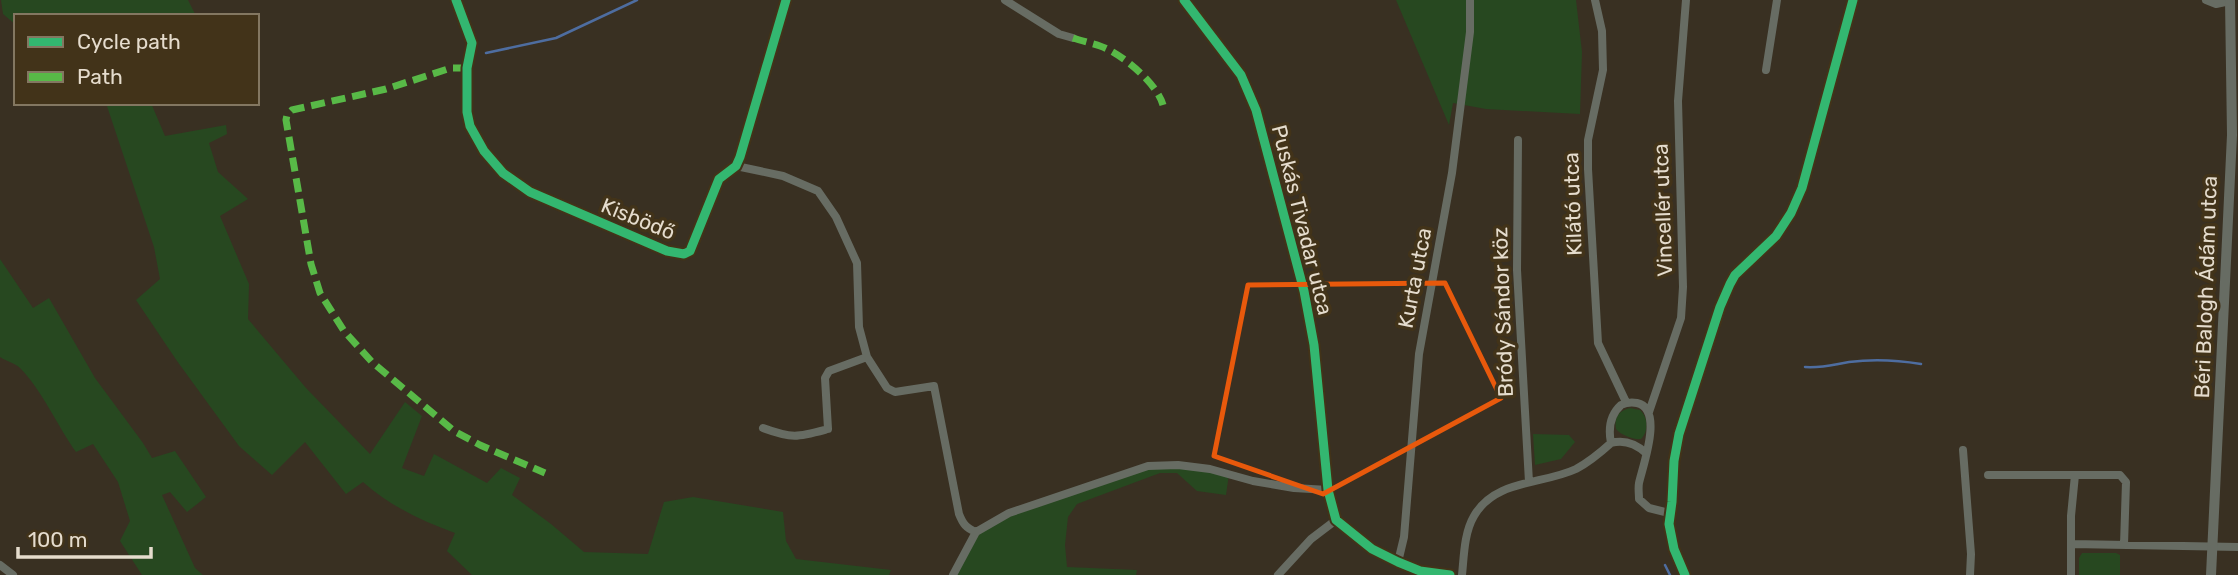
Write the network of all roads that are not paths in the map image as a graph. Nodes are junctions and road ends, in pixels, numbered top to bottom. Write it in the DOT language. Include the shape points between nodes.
graph roads {
  1 [pos="456,0"];
  2 [pos="1005,0"];
  3 [pos="1184,0"];
  4 [pos="1470,0"];
  5 [pos="1595,0"];
  6 [pos="1777,0"];
  7 [pos="1853,0"];
  8 [pos="2206,0"];
  9 [pos="2230,0"];
  10 [pos="1686,1"];
  11 [pos="786,2"];
  12 [pos="1073,38"];
  13 [pos="1766,70"];
  14 [pos="2235,135"];
  15 [pos="1518,141"];
  16 [pos="736,166"];
  17 [pos="867,357"];
  18 [pos="1626,402"];
  19 [pos="1649,412"];
  20 [pos="763,428"];
  21 [pos="1611,443"];
  22 [pos="1963,450"];
  23 [pos="1646,453"];
  24 [pos="1988,474"];
  25 [pos="2075,474"];
  26 [pos="1529,482"];
  27 [pos="1328,490"];
  28 [pos="1669,513"];
  29 [pos="1336,520"];
  30 [pos="976,532"];
  31 [pos="2072,544"];
  32 [pos="2124,545"];
  33 [pos="2213,547"];
  34 [pos="2238,547"];
  35 [pos="1398,562"];
  36 [pos="0,565"];
  37 [pos="13,575"];
  38 [pos="953,575"];
  39 [pos="1278,575"];
  40 [pos="1450,575"];
  41 [pos="1462,575"];
  42 [pos="1685,575"];
  43 [pos="1970,575"];
  44 [pos="2071,575"];
  45 [pos="2211,575"];
  1 -- 16 [label="street, Kisbödő" via="472,43 467,68 470,126 503,173 530,192 667,251 684,254 690,251 719,179"];
  2 -- 12 [label="street"];
  3 -- 27 [label="street, Puskás Tivadar utca" via="1241,75 1256,110 1304,291"];
  4 -- 35 [label="street, Kurta utca" via="1452,173 1419,354"];
  5 -- 18 [label="street, Kilátó utca" via="1603,70 1588,140 1588,169 1598,343"];
  6 -- 13 [label="street"];
  7 -- 28 [label="street" via="1802,188 1776,236 1735,275 1720,307 1679,434"];
  8 -- 9 [label="street" via="2216,4"];
  9 -- 14 [label="street, Béri Balogh Ádám utca"];
  10 -- 19 [label="street, Vincellér utca" via="1678,101 1681,318"];
  11 -- 16 [label="street, Kisbödő"];
  14 -- 33 [label="street, Béri Balogh Ádám utca"];
  15 -- 26 [label="street, Bródy Sándor köz" via="1517,270"];
  16 -- 17 [label="street" via="783,176 818,191 825,199 857,264 859,327"];
  17 -- 20 [label="street" via="829,371 825,378 828,429 798,437"];
  17 -- 30 [label="street" via="887,388 895,392 934,386 958,514 962,523"];
  18 -- 19 [label="street" via="1643,405"];
  18 -- 21 [label="street" via="1611,419"];
  19 -- 23 [label="street, Vincellér utca"];
  21 -- 23 [label="street" via="1628,442"];
  21 -- 26 [label="street" via="1575,469"];
  22 -- 43 [label="street"];
  23 -- 28 [label="street, Vincellér utca" via="1639,499 1649,508"];
  24 -- 25 [label="street"];
  25 -- 31 [label="street"];
  25 -- 32 [label="street" via="2120,475 2126,482"];
  26 -- 41 [label="street" via="1502,490 1474,515"];
  27 -- 29 [label="street, Puskás Tivadar utca"];
  27 -- 30 [label="street" via="1253,481 1210,469 1148,466 1009,513"];
  28 -- 42 [label="street" via="1674,549"];
  29 -- 35 [label="street" via="1372,549"];
  29 -- 39 [label="street"];
  30 -- 38 [label="street"];
  31 -- 32 [label="street"];
  31 -- 44 [label="street"];
  32 -- 33 [label="street"];
  33 -- 34 [label="street"];
  33 -- 45 [label="street, Béri Balogh Ádám utca"];
  35 -- 40 [label="street"];
  36 -- 37 [label="street"];
}
